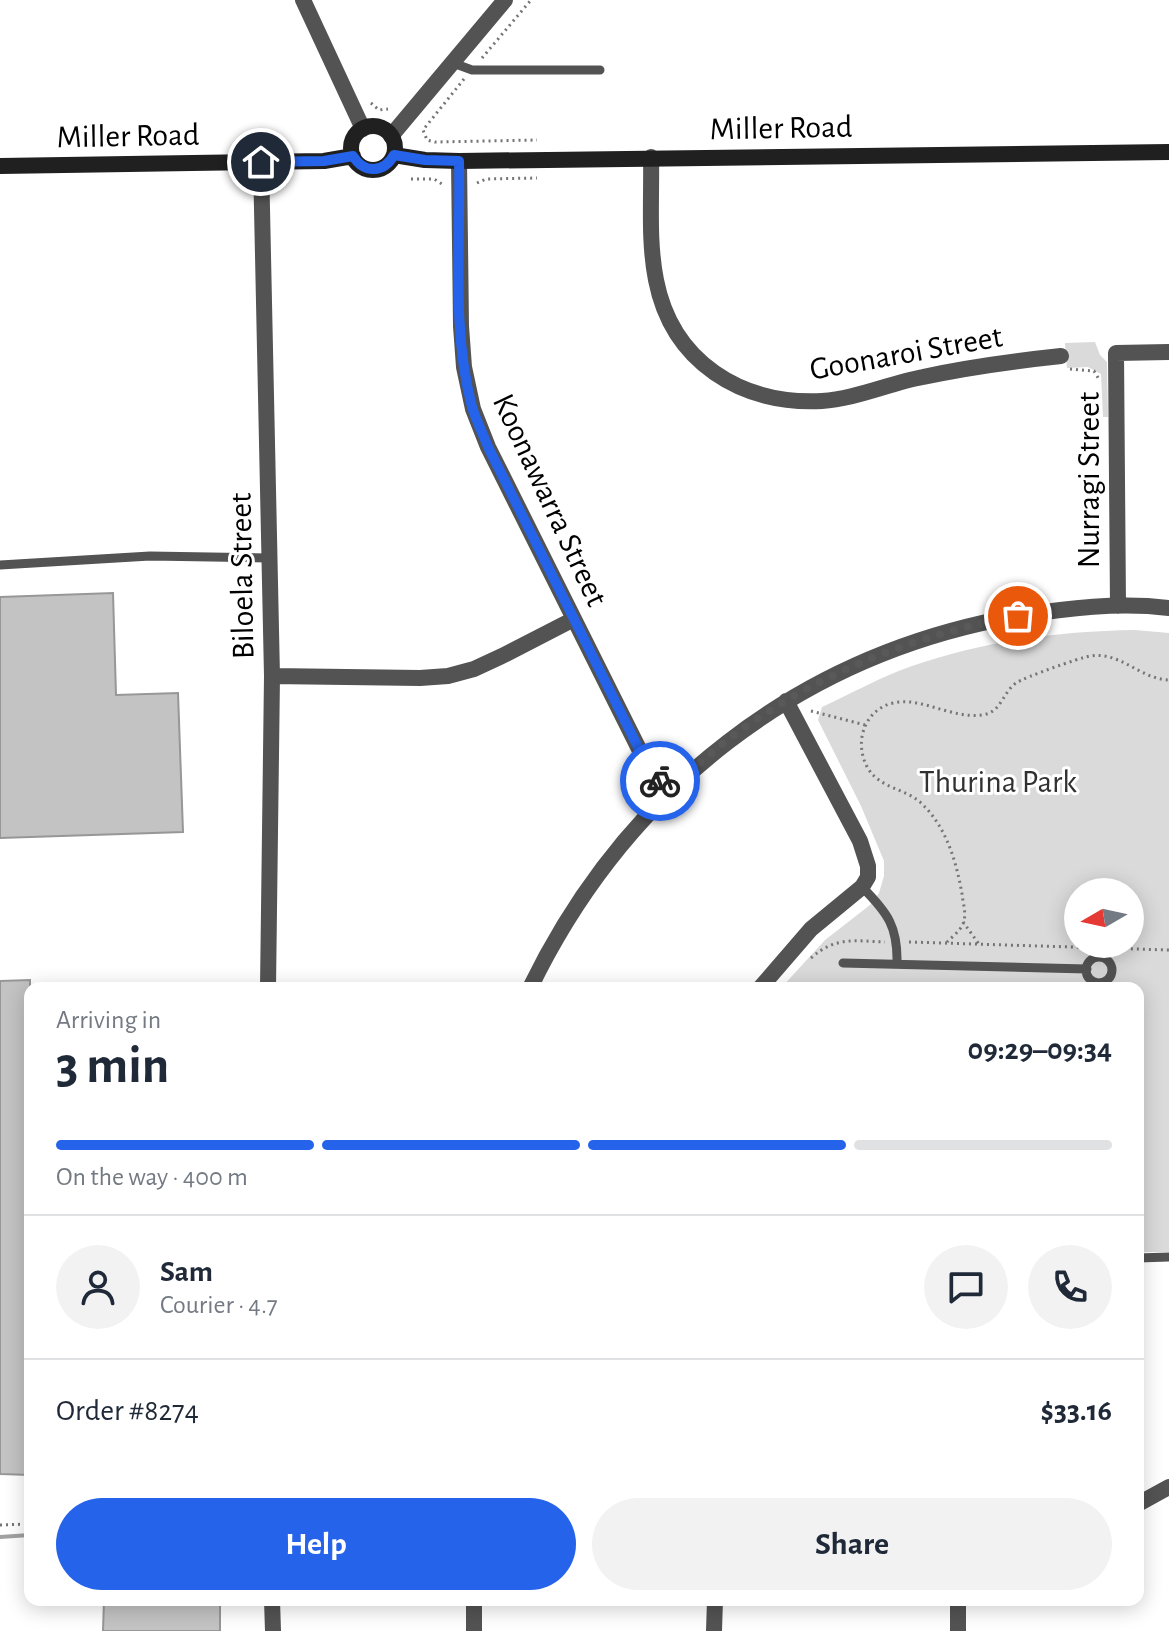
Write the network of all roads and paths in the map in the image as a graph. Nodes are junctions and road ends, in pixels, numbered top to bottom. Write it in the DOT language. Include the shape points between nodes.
graph roads {
  1 [pos="303,0"];
  2 [pos="505,0"];
  3 [pos="453,63"];
  4 [pos="600,70"];
  5 [pos="371,103"];
  6 [pos="388,109"];
  7 [pos="363,129"];
  8 [pos="423,130"];
  9 [pos="391,136"];
  10 [pos="537,140"];
  11 [pos="1169,152"];
  12 [pos="394,155"];
  13 [pos="353,156"];
  14 [pos="651,157"];
  15 [pos="459,161"];
  16 [pos="261,162"];
  17 [pos="0,166"];
  18 [pos="537,178"];
  19 [pos="411,179"];
  20 [pos="477,183"];
  21 [pos="442,184"];
  22 [pos="1169,352"];
  23 [pos="1056,356"];
  24 [pos="1101,392"];
  25 [pos="269,558"];
  26 [pos="0,565"];
  27 [pos="1118,606"];
  28 [pos="1169,608"];
  29 [pos="574,619"];
  30 [pos="272,676"];
  31 [pos="1169,680"];
  32 [pos="786,701"];
  33 [pos="811,711"];
  34 [pos="865,725"];
  35 [pos="668,792"];
  36 [pos="862,887"];
  37 [pos="963,922"];
  38 [pos="897,942"];
  39 [pos="947,942"];
  40 [pos="979,944"];
  41 [pos="1169,950"];
  42 [pos="811,958"];
  43 [pos="843,963"];
  44 [pos="897,964"];
  45 [pos="1087,969"];
  46 [pos="268,982"];
  47 [pos="533,982"];
  48 [pos="765,982"];
  49 [pos="1169,1257"];
  50 [pos="1144,1258"];
  51 [pos="1169,1487"];
  52 [pos="1144,1501"];
  53 [pos="24,1524"];
  54 [pos="0,1525"];
  55 [pos="272,1606"];
  56 [pos="474,1606"];
  57 [pos="715,1606"];
  58 [pos="958,1606"];
  59 [pos="273,1631"];
  60 [pos="474,1631"];
  61 [pos="714,1631"];
  62 [pos="958,1631"];
  1 -- 7 [label="street"];
  2 -- 3 [label="street"];
  3 -- 4 [label="lane" via="472,70"];
  3 -- 9 [label="street"];
  5 -- 6 [label="path"];
  7 -- 9 [label="main road" via="375,126"];
  7 -- 13 [label="main road" via="352,143"];
  8 -- 10 [label="path" via="427,140 435,142"];
  9 -- 12 [label="main road"];
  11 -- 14 [label="main road, Miller Road"];
  12 -- 13 [label="main road" via="374,170"];
  12 -- 15 [label="main road, Miller Road"];
  13 -- 16 [label="main road, Miller Road"];
  14 -- 15 [label="main road, Miller Road"];
  14 -- 23 [label="street, Goonaroi Street" via="653,253 668,318 688,349 716,375 750,393 825,401 976,366"];
  15 -- 29 [label="street, Koonawarra Street" via="461,326 473,409"];
  16 -- 17 [label="main road, Miller Road"];
  16 -- 25 [label="street, Biloela Street"];
  18 -- 20 [label="path"];
  19 -- 21 [label="path"];
  22 -- 27 [label="street, Nurragi Street" via="1116,353"];
  23 -- 24 [label="path" via="1052,369 1094,371"];
  25 -- 26 [label="lane" via="150,556"];
  25 -- 30 [label="street, Biloela Street"];
  27 -- 28 [label="street"];
  27 -- 32 [label="street" via="1043,612 944,632 893,649"];
  29 -- 30 [label="street" via="502,656 448,676"];
  29 -- 35 [label="street, Koonawarra Street" via="644,759"];
  30 -- 46 [label="street, Biloela Street"];
  31 -- 34 [label="path" via="1155,679 1121,660 1089,656 1016,683 986,715 954,715 898,701 876,711"];
  32 -- 35 [label="street" via="737,732"];
  32 -- 36 [label="street" via="865,853 868,877"];
  33 -- 34 [label="path"];
  34 -- 37 [label="path" via="861,740 870,771 921,804 944,835 954,857"];
  35 -- 47 [label="street" via="589,885"];
  36 -- 38 [label="lane" via="885,911"];
  36 -- 48 [label="street" via="811,929"];
  37 -- 39 [label="path"];
  37 -- 40 [label="path"];
  38 -- 39 [label="path"];
  38 -- 42 [label="path" via="841,941"];
  38 -- 44 [label="lane"];
  39 -- 40 [label="path"];
  40 -- 41 [label="path"];
  43 -- 44 [label="lane"];
  44 -- 45 [label="lane"];
  49 -- 50 [label="lane"];
  51 -- 52 [label="street"];
  53 -- 54 [label="path"];
  55 -- 59 [label="street"];
  56 -- 60 [label="street"];
  57 -- 61 [label="street"];
  58 -- 62 [label="street"];
}
